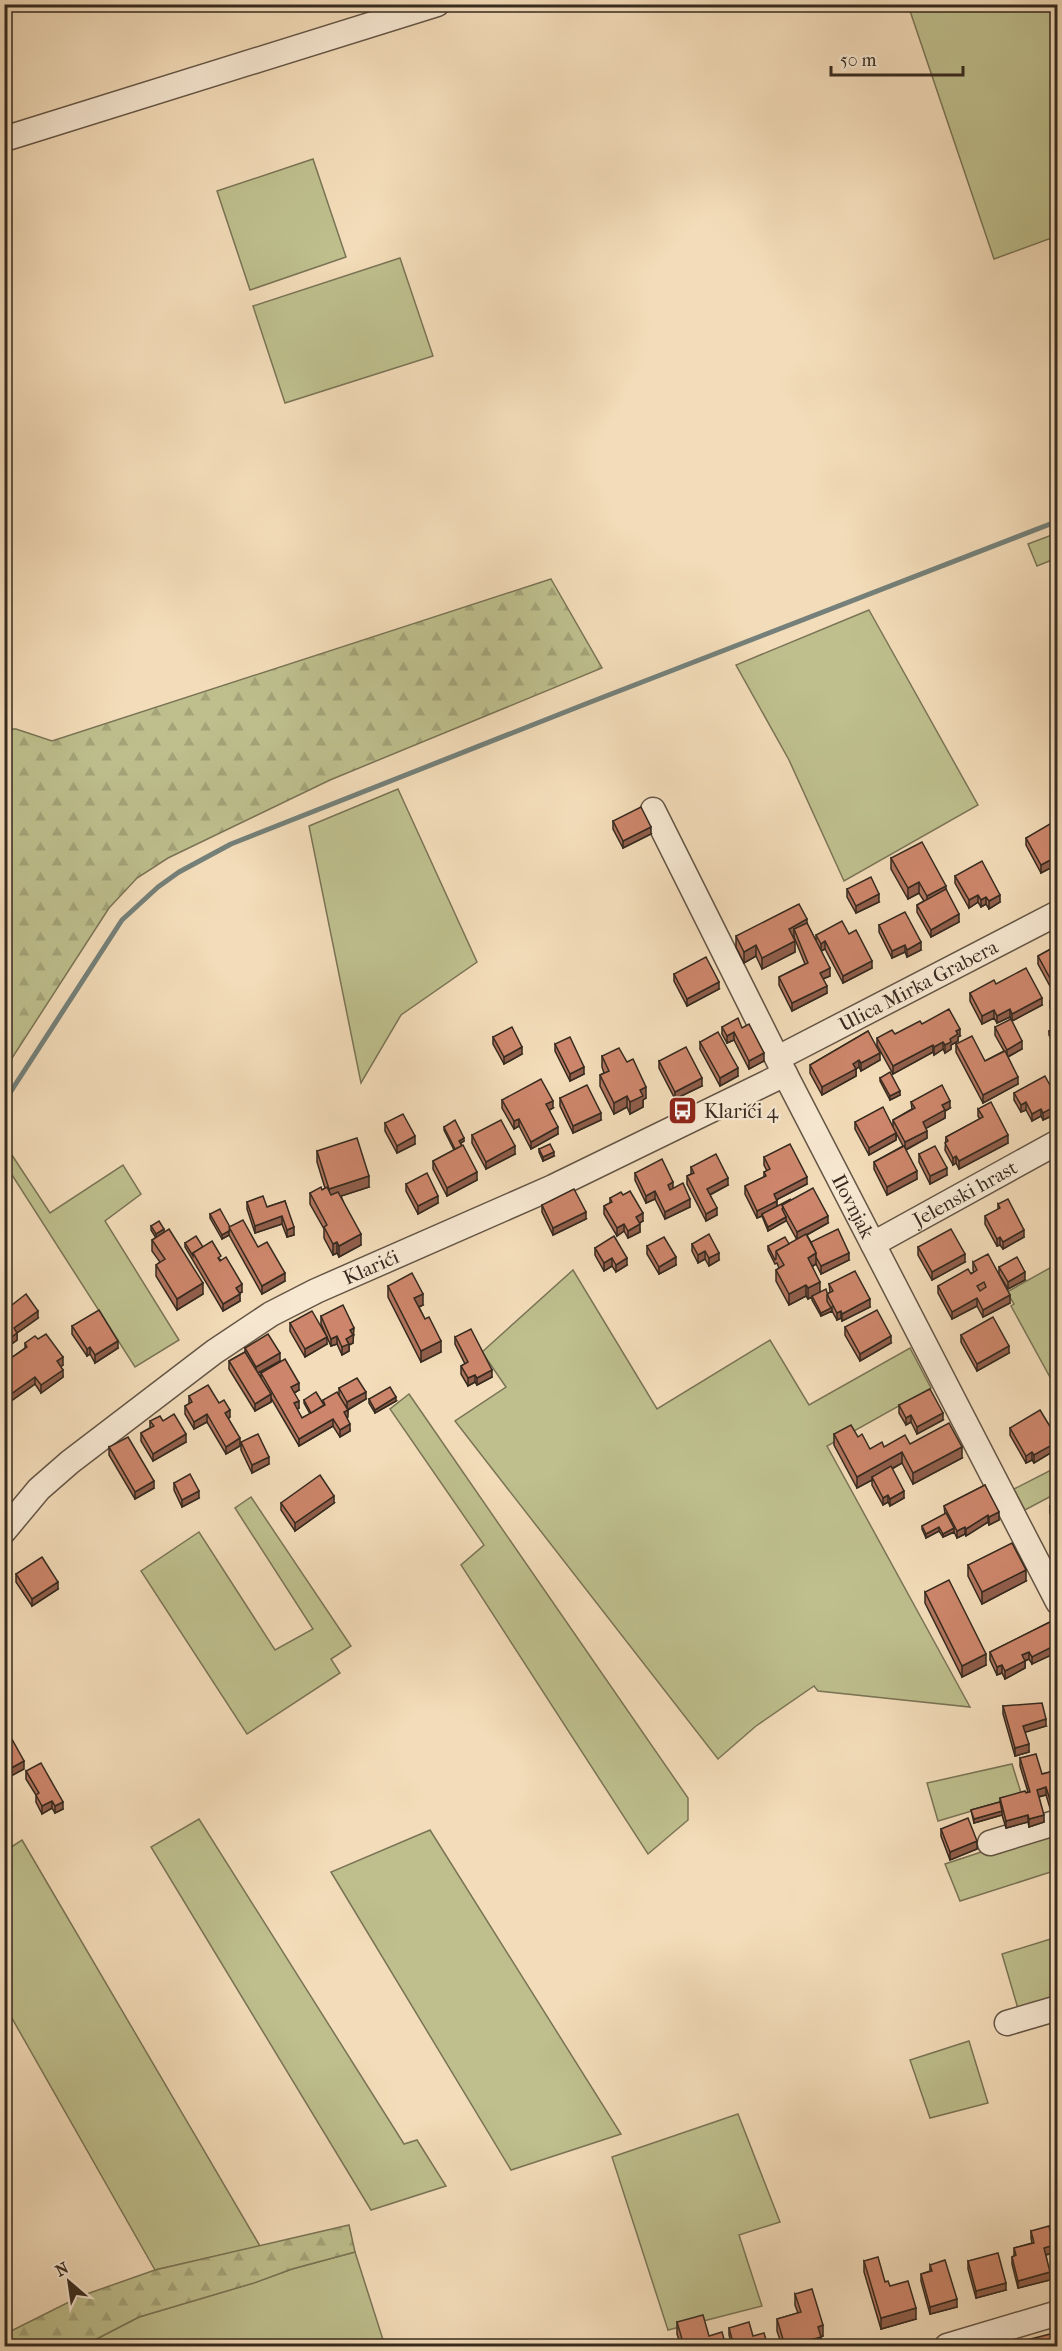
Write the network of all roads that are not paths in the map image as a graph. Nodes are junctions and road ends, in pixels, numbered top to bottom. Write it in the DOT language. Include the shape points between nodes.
graph roads {
  1 [pos="437,4"];
  2 [pos="4,139"];
  3 [pos="653,810"];
  4 [pos="1058,913"];
  5 [pos="782,1066"];
  6 [pos="1058,1142"];
  7 [pos="873,1244"];
  8 [pos="4,1531"];
  9 [pos="1058,1602"];
  10 [pos="1058,1822"];
  11 [pos="990,1843"];
  12 [pos="1058,2008"];
  13 [pos="1007,2023"];
  14 [pos="1058,2313"];
  15 [pos="947,2346"];
  1 -- 2 [label="street"];
  3 -- 5 [label="street, Ilovnjak"];
  4 -- 5 [label="street, Ulica Mirka Grabera"];
  5 -- 7 [label="street, Ilovnjak"];
  5 -- 8 [label="street, Klarići" via="553,1187 271,1314 214,1352 70,1462 39,1489"];
  6 -- 7 [label="street, Jelenski hrast"];
  7 -- 9 [label="street, Ilovnjak"];
  10 -- 11 [label="street"];
  12 -- 13 [label="street"];
  14 -- 15 [label="street"];
}
